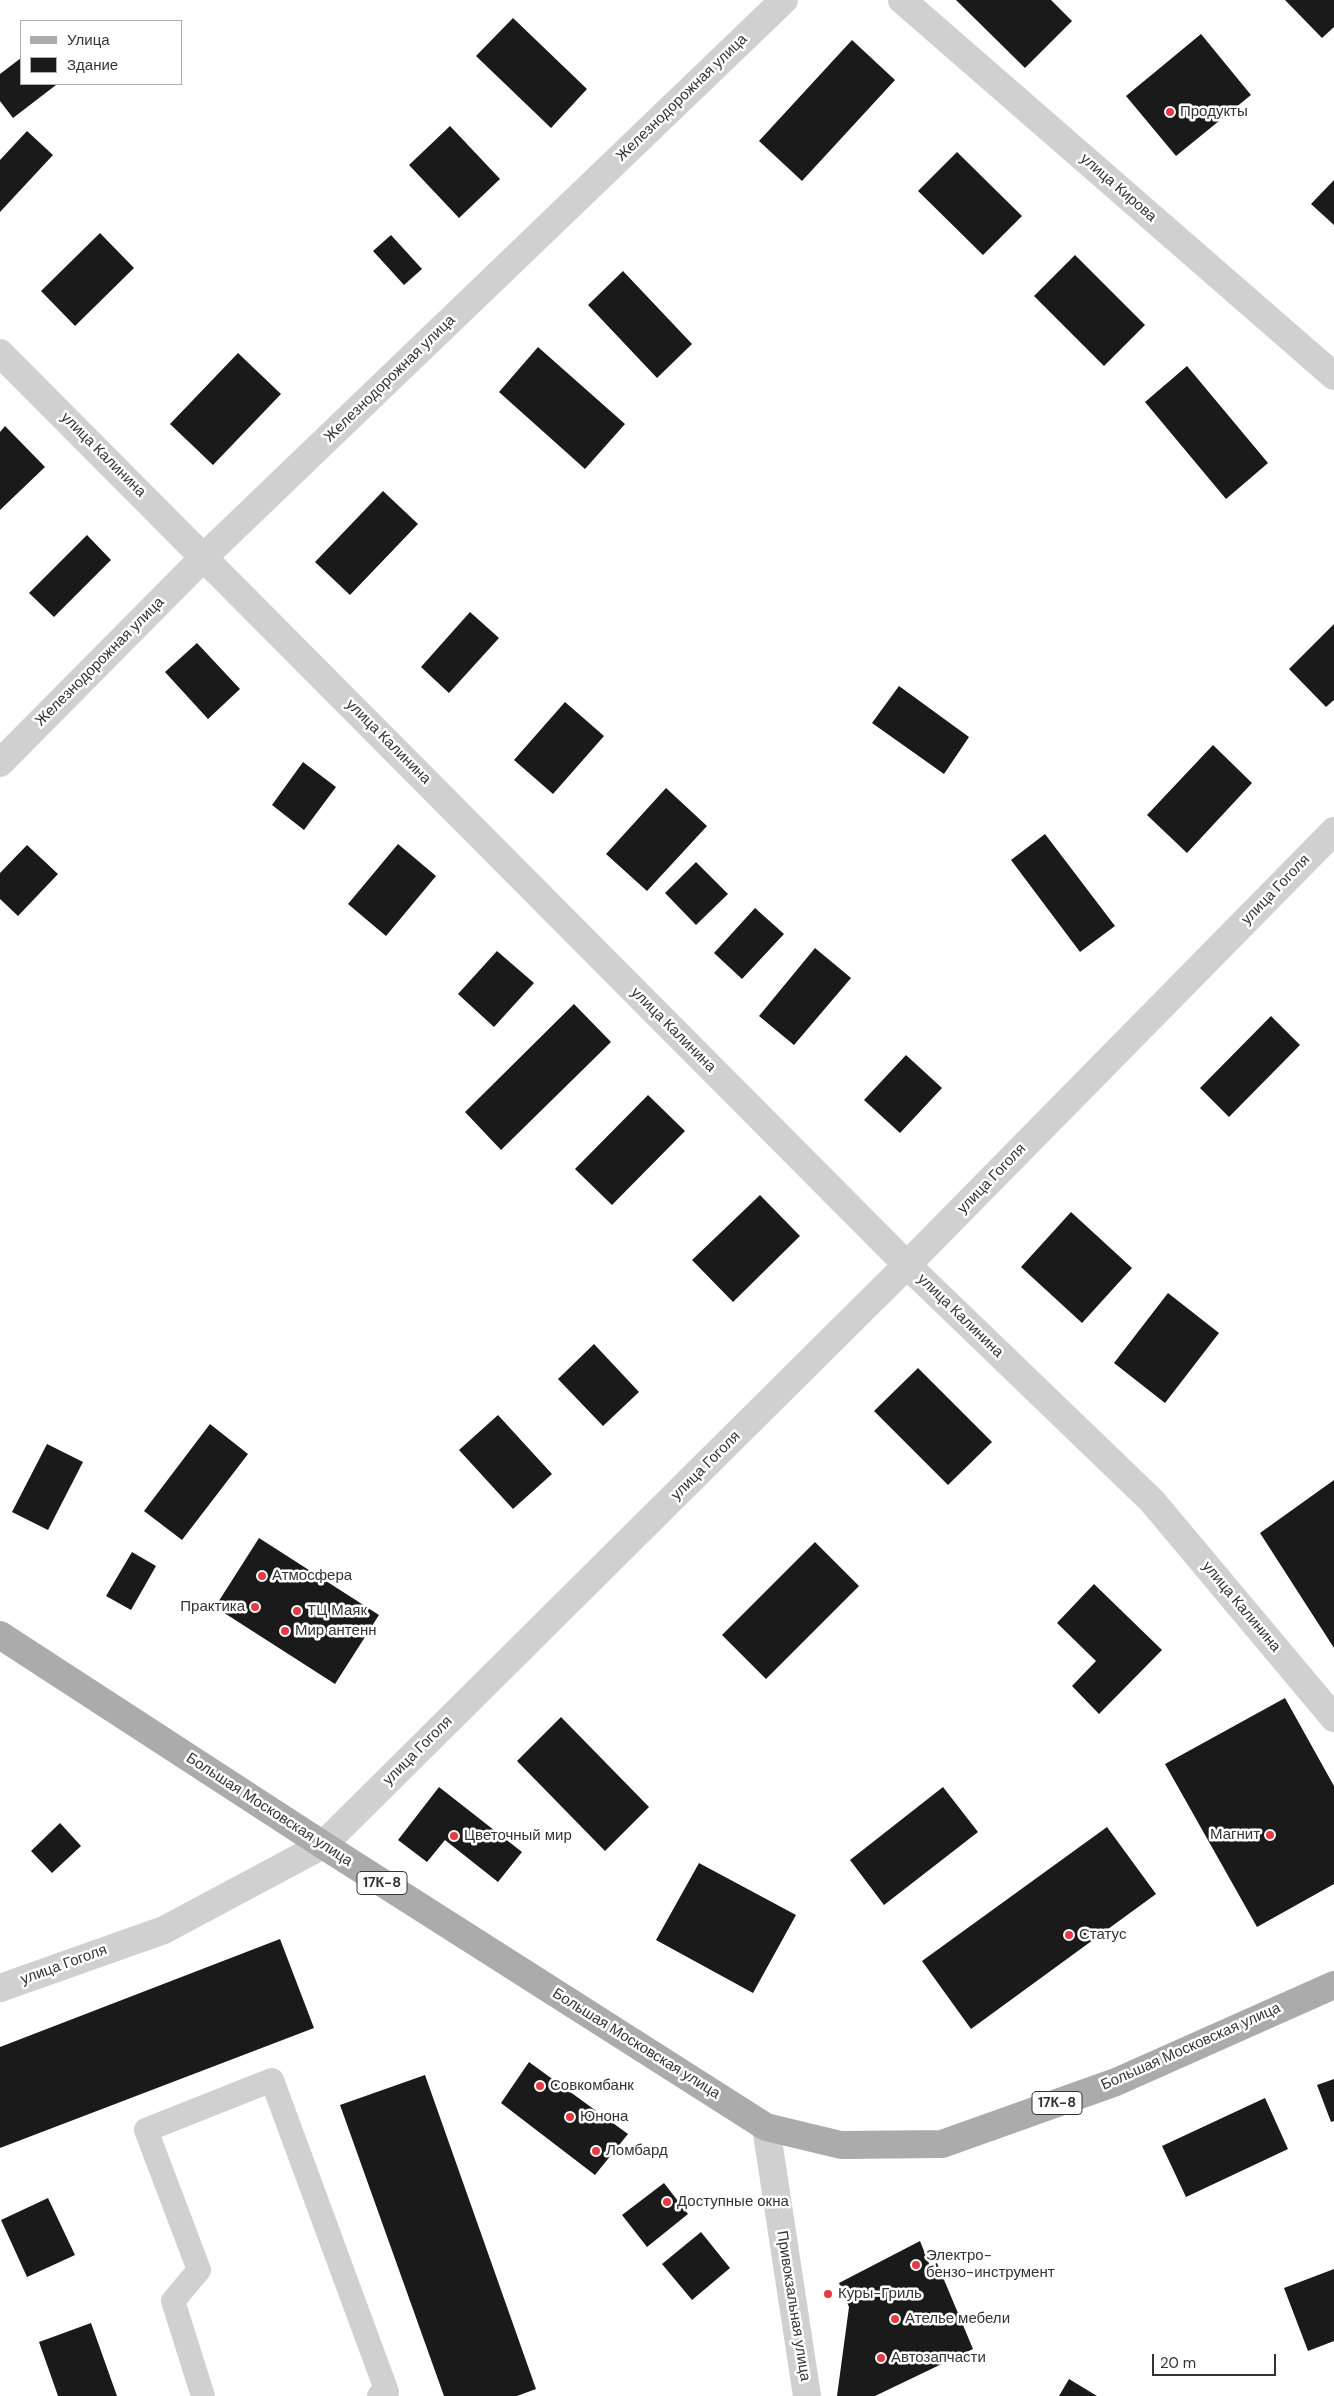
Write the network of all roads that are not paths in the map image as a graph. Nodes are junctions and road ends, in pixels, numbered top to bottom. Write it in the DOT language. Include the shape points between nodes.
graph roads {
  1 [pos="784,0"];
  2 [pos="902,0"];
  3 [pos="0,353"];
  4 [pos="1334,376"];
  5 [pos="204,557"];
  6 [pos="0,763"];
  7 [pos="1334,831"];
  8 [pos="907,1265"];
  9 [pos="0,1635"];
  10 [pos="1334,1718"];
  11 [pos="323,1845"];
  12 [pos="1334,1985"];
  13 [pos="0,1988"];
  14 [pos="766,2127"];
  15 [pos="385,2395"];
  16 [pos="203,2396"];
  17 [pos="807,2396"];
  1 -- 5 [label="street, Железнодорожная улица"];
  2 -- 4 [label="street, улица Кирова"];
  3 -- 5 [label="street, улица Калинина"];
  5 -- 6 [label="street, Железнодорожная улица"];
  5 -- 8 [label="street, улица Калинина"];
  7 -- 8 [label="street, улица Гоголя"];
  8 -- 10 [label="street, улица Калинина" via="1152,1501"];
  8 -- 11 [label="street, улица Гоголя"];
  9 -- 11 [label="main road, Большая Московская улица / 17К-8"];
  11 -- 13 [label="street, улица Гоголя" via="164,1930"];
  11 -- 14 [label="main road, Большая Московская улица / 17К-8"];
  12 -- 14 [label="main road, Большая Московская улица / 17К-8" via="1116,2082 942,2144 841,2145"];
  14 -- 17 [label="street, Привокзальная улица"];
  15 -- 16 [label="lane" via="272,2080 146,2130 199,2270 173,2301"];
}
